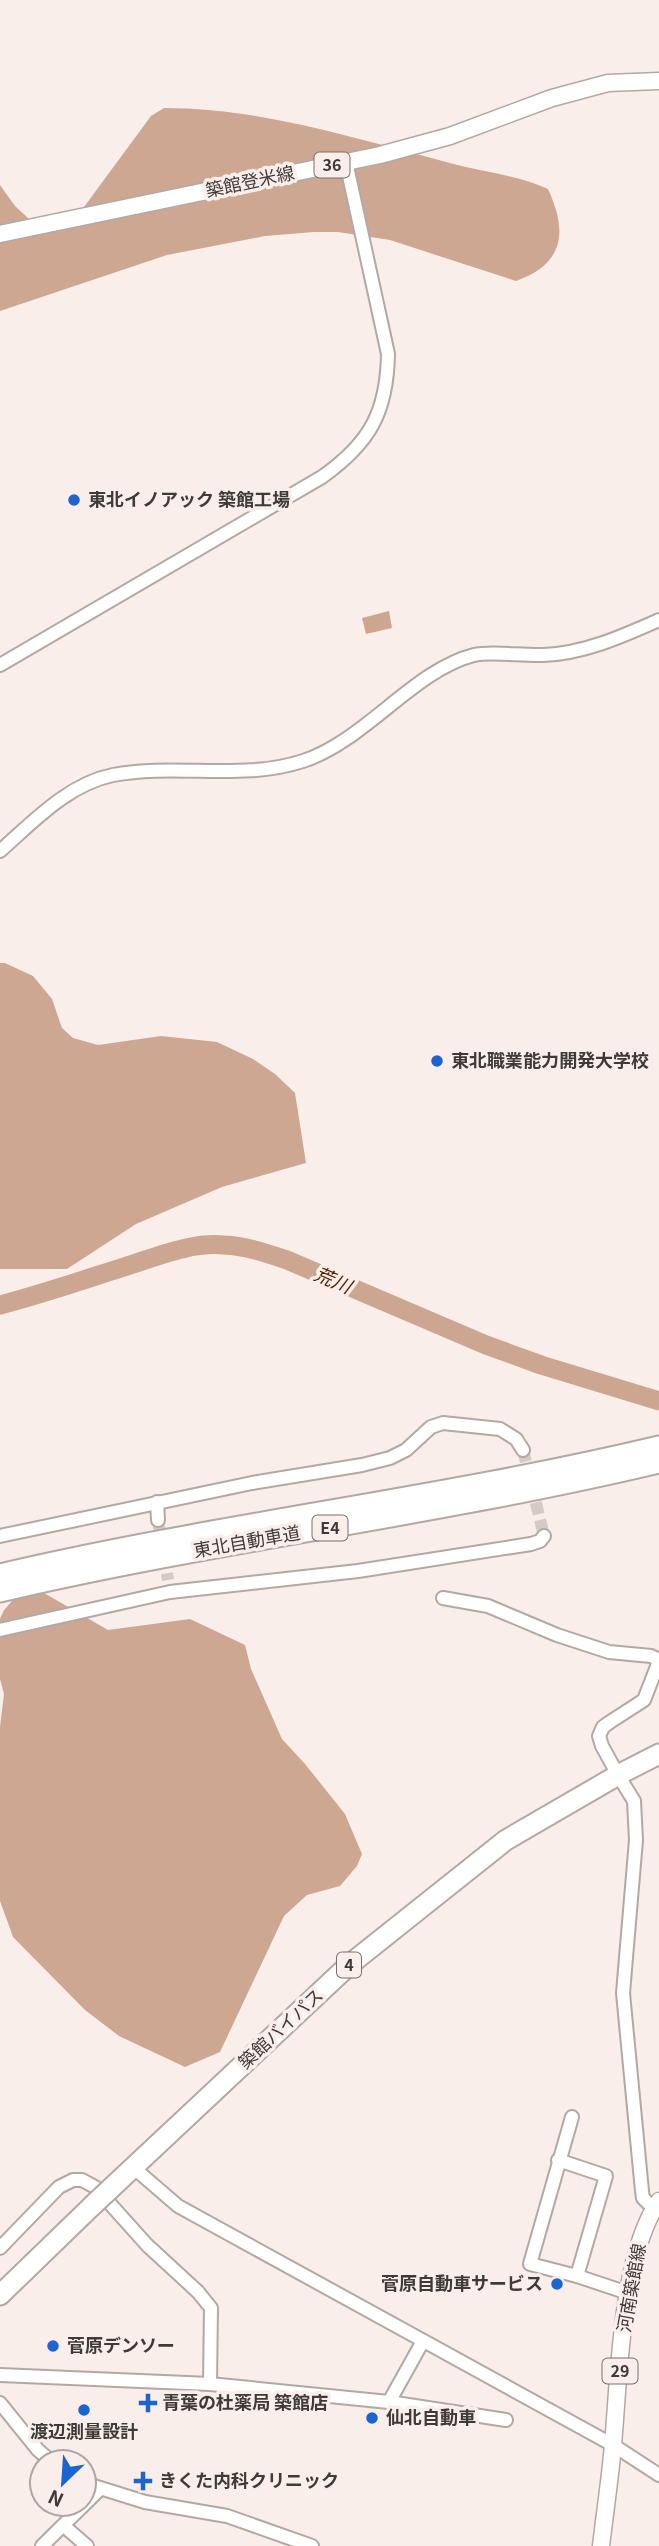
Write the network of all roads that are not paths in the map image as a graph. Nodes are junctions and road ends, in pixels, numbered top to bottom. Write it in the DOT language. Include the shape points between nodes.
graph roads {
  1 [pos="659,81"];
  2 [pos="346,162"];
  3 [pos="0,234"];
  4 [pos="659,620"];
  5 [pos="0,665"];
  6 [pos="0,851"];
  7 [pos="659,1446"];
  8 [pos="523,1450"];
  9 [pos="659,1463"];
  10 [pos="157,1502"];
  11 [pos="158,1520"];
  12 [pos="0,1536"];
  13 [pos="544,1536"];
  14 [pos="0,1574"];
  15 [pos="0,1592"];
  16 [pos="443,1598"];
  17 [pos="0,1630"];
  18 [pos="659,1754"];
  19 [pos="618,1775"];
  20 [pos="572,2117"];
  21 [pos="558,2160"];
  22 [pos="134,2168"];
  23 [pos="657,2205"];
  24 [pos="0,2248"];
  25 [pos="577,2276"];
  26 [pos="628,2293"];
  27 [pos="0,2295"];
  28 [pos="423,2342"];
  29 [pos="0,2375"];
  30 [pos="210,2384"];
  31 [pos="389,2402"];
  32 [pos="0,2403"];
  33 [pos="506,2420"];
  34 [pos="613,2445"];
  35 [pos="36,2448"];
  36 [pos="659,2474"];
  37 [pos="99,2490"];
  38 [pos="64,2526"];
  39 [pos="303,2544"];
  40 [pos="42,2546"];
  41 [pos="87,2546"];
  42 [pos="601,2546"];
  1 -- 2 [label="main road, 築館登米線 / 36" via="608,83 552,98 450,136"];
  2 -- 3 [label="main road, 築館登米線 / 36"];
  2 -- 5 [label="street" via="388,354 381,409 368,436 323,477"];
  4 -- 6 [label="street" via="571,653 475,655 436,672 346,739 305,760 272,769 112,775 58,800"];
  7 -- 14 [label="highway, 東北自動車道 / E4"];
  8 -- 10 [label="street" via="500,1429 443,1423 390,1458"];
  9 -- 15 [label="highway, 東北自動車道 / E4"];
  10 -- 11 [label="street"];
  10 -- 12 [label="street"];
  13 -- 17 [label="street" via="531,1544 358,1571 169,1586"];
  16 -- 19 [label="street" via="488,1606 609,1652 657,1659 644,1700 603,1727 599,1736"];
  18 -- 19 [label="highway, 築館バイパス / 4"];
  19 -- 22 [label="highway, 築館バイパス / 4" via="506,1840 349,1965"];
  19 -- 23 [label="street" via="634,1801 636,1840 623,1993 643,2198"];
  20 -- 21 [label="street"];
  21 -- 25 [label="street" via="606,2176"];
  21 -- 25 [label="street" via="530,2264"];
  22 -- 27 [label="highway, 築館バイパス / 4, bridge"];
  22 -- 28 [label="street" via="178,2206"];
  23 -- 26 [label="main road, 河南築館線 / 29" via="638,2247"];
  24 -- 30 [label="street" via="59,2187 73,2180 96,2187 211,2308"];
  25 -- 26 [label="street"];
  26 -- 34 [label="main road, 河南築館線 / 29"];
  28 -- 31 [label="street"];
  28 -- 34 [label="street"];
  29 -- 30 [label="street"];
  30 -- 31 [label="street"];
  31 -- 33 [label="street"];
  32 -- 35 [label="street"];
  34 -- 36 [label="street"];
  34 -- 42 [label="main road, 河南築館線 / 29"];
  37 -- 38 [label="street"];
  37 -- 39 [label="street" via="227,2516"];
  38 -- 40 [label="street"];
  38 -- 41 [label="street"];
}
